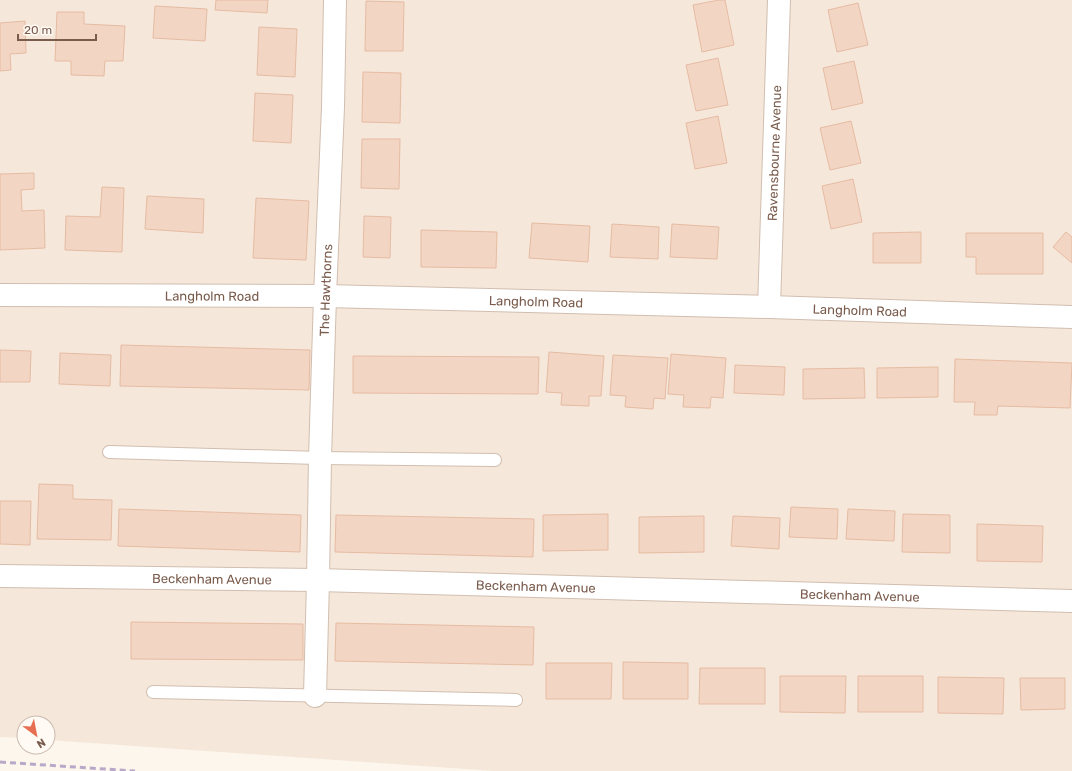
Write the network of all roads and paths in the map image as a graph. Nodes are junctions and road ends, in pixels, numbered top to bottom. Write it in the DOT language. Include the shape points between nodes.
graph roads {
  1 [pos="335,0"];
  2 [pos="779,0"];
  3 [pos="0,295"];
  4 [pos="325,296"];
  5 [pos="769,307"];
  6 [pos="1072,317"];
  7 [pos="109,452"];
  8 [pos="320,458"];
  9 [pos="495,460"];
  10 [pos="0,576"];
  11 [pos="318,580"];
  12 [pos="1072,601"];
  13 [pos="153,692"];
  14 [pos="315,696"];
  15 [pos="516,700"];
  1 -- 4 [label="street, The Hawthorns"];
  2 -- 5 [label="street, Ravensbourne Avenue"];
  3 -- 4 [label="street, Langholm Road"];
  4 -- 5 [label="street, Langholm Road"];
  4 -- 8 [label="street, The Hawthorns"];
  5 -- 6 [label="street, Langholm Road"];
  7 -- 8 [label="lane"];
  8 -- 9 [label="lane"];
  8 -- 11 [label="street, The Hawthorns"];
  10 -- 11 [label="street, Beckenham Avenue"];
  11 -- 12 [label="street, Beckenham Avenue"];
  11 -- 14 [label="street, The Hawthorns"];
  13 -- 14 [label="lane"];
  14 -- 15 [label="lane"];
}
